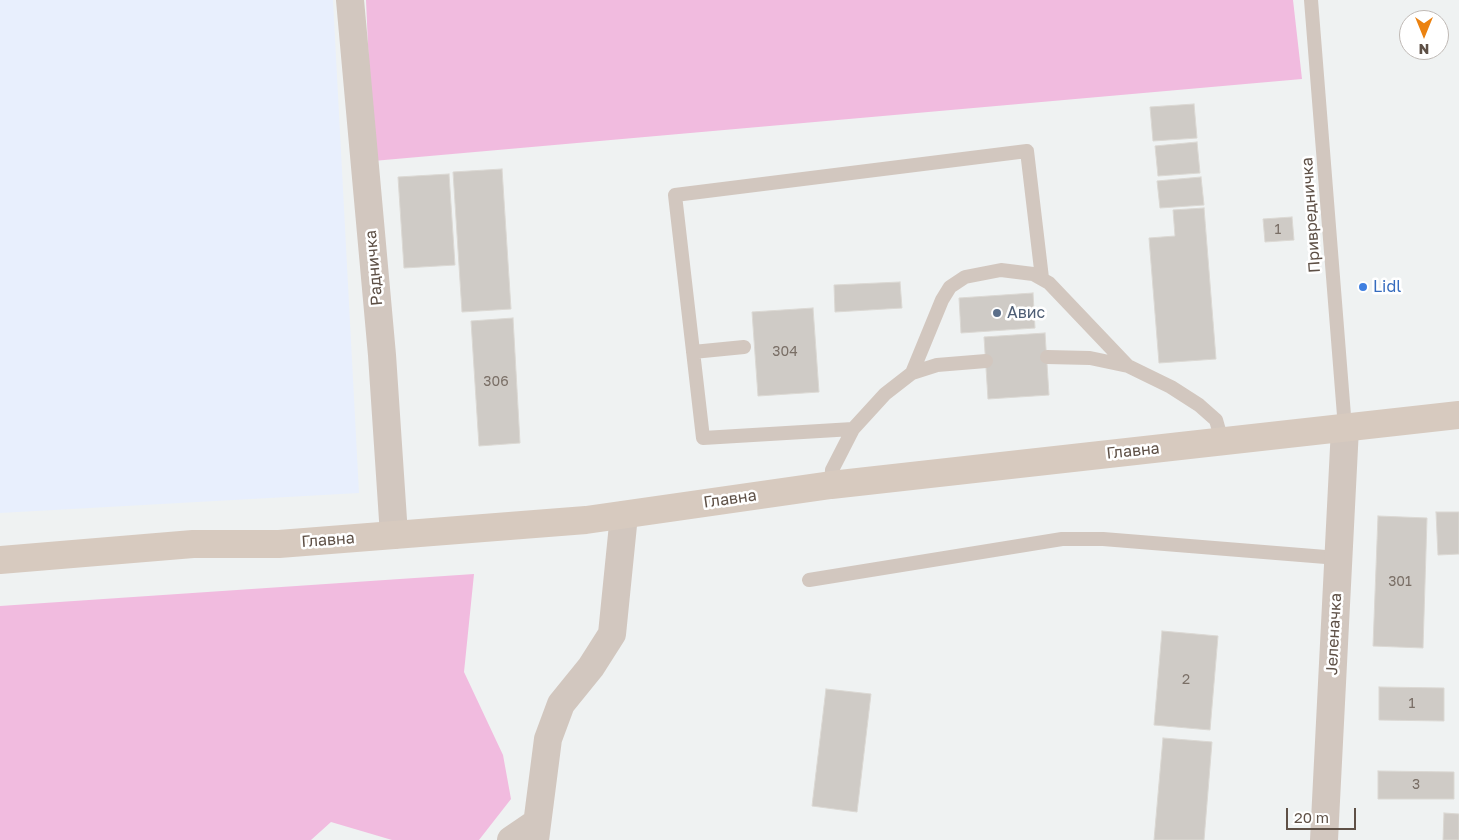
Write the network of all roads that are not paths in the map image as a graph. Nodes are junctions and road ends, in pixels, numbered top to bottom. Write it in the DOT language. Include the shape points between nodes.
graph roads {
  1 [pos="350,0"];
  2 [pos="1312,0"];
  3 [pos="1042,278"];
  4 [pos="744,347"];
  5 [pos="693,352"];
  6 [pos="1047,357"];
  7 [pos="986,361"];
  8 [pos="1128,366"];
  9 [pos="912,373"];
  10 [pos="1459,415"];
  11 [pos="1345,428"];
  12 [pos="853,429"];
  13 [pos="1222,441"];
  14 [pos="831,485"];
  15 [pos="624,515"];
  16 [pos="394,536"];
  17 [pos="1338,558"];
  18 [pos="0,560"];
  19 [pos="809,580"];
  20 [pos="536,832"];
  21 [pos="511,840"];
  22 [pos="1324,840"];
  1 -- 16 [label="street, Радничка" via="382,355"];
  2 -- 11 [label="lane, Привредничка"];
  3 -- 5 [label="lane" via="1027,151 675,196"];
  3 -- 8 [label="lane"];
  3 -- 9 [label="lane" via="1025,272 1001,270 986,271 959,280 942,300"];
  4 -- 5 [label="lane"];
  5 -- 12 [label="lane" via="703,438"];
  6 -- 8 [label="lane" via="1090,358"];
  7 -- 9 [label="lane" via="938,365"];
  8 -- 13 [label="lane" via="1198,405 1216,420"];
  9 -- 12 [label="lane" via="885,394"];
  10 -- 11 [label="main road, Главна"];
  11 -- 13 [label="main road, Главна"];
  11 -- 17 [label="street, Јеленачка"];
  12 -- 14 [label="lane" via="832,470"];
  13 -- 14 [label="main road, Главна"];
  14 -- 15 [label="main road, Главна"];
  15 -- 16 [label="main road, Главна"];
  15 -- 20 [label="street" via="612,634 561,704 548,739"];
  16 -- 18 [label="main road, Главна" via="279,544 193,544"];
  17 -- 19 [label="lane" via="1103,539 1062,539"];
  17 -- 22 [label="street, Јеленачка"];
  20 -- 21 [label="street"];
}
